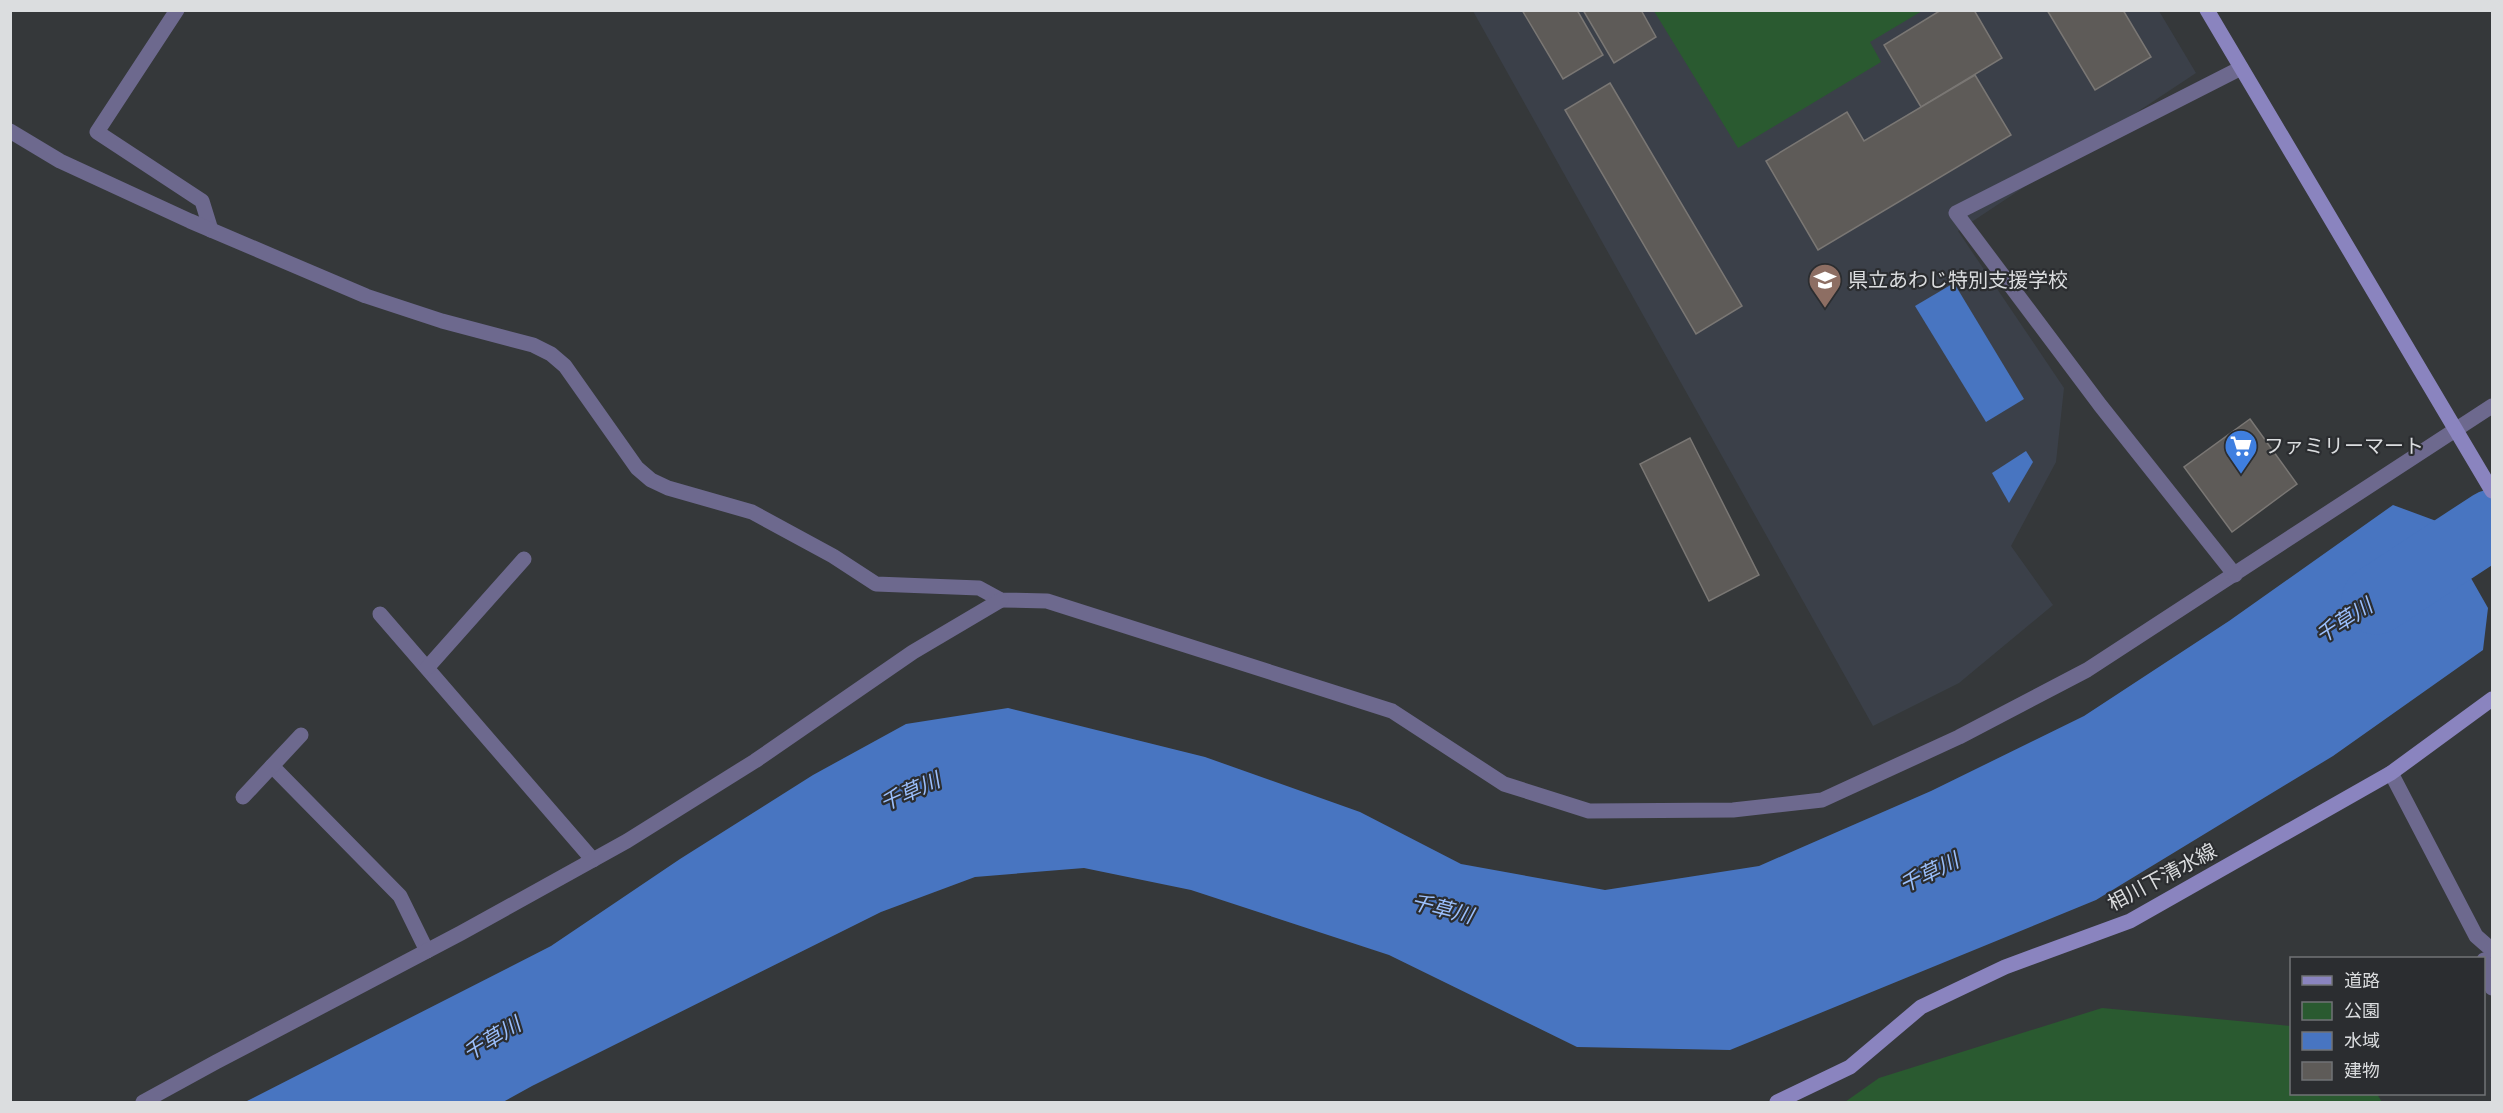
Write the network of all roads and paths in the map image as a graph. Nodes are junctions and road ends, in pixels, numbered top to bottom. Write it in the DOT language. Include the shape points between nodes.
graph roads {
  1 [pos="177,10"];
  2 [pos="2207,10"];
  3 [pos="2241,68"];
  4 [pos="10,131"];
  5 [pos="211,230"];
  6 [pos="2493,406"];
  7 [pos="2457,431"];
  8 [pos="2493,490"];
  9 [pos="524,559"];
  10 [pos="2235,575"];
  11 [pos="1001,600"];
  12 [pos="380,614"];
  13 [pos="427,668"];
  14 [pos="2493,699"];
  15 [pos="301,735"];
  16 [pos="272,766"];
  17 [pos="2391,773"];
  18 [pos="243,797"];
  19 [pos="593,860"];
  20 [pos="2476,936"];
  21 [pos="2493,950"];
  22 [pos="428,951"];
  23 [pos="2482,957"];
  24 [pos="2485,965"];
  25 [pos="2493,988"];
  26 [pos="143,1102"];
  27 [pos="1778,1102"];
  1 -- 5 [label="street" via="97,132 202,201"];
  2 -- 3 [label="main road"];
  3 -- 7 [label="main road"];
  3 -- 10 [label="street" via="1956,213 2100,405"];
  4 -- 5 [label="street" via="60,160"];
  5 -- 11 [label="street" via="366,296 533,345 551,354 565,366 637,468 668,488 752,512 876,584 979,588"];
  6 -- 7 [label="street"];
  7 -- 8 [label="main road"];
  7 -- 10 [label="street"];
  9 -- 13 [label="street"];
  10 -- 11 [label="street" via="2087,670 1959,737 1822,800 1733,810 1666,812 1589,811 1504,784 1392,711 1047,601"];
  11 -- 19 [label="street" via="913,652 755,761"];
  12 -- 13 [label="street"];
  13 -- 19 [label="street"];
  14 -- 17 [label="main road, 相川下清水線"];
  15 -- 16 [label="street"];
  16 -- 18 [label="street"];
  16 -- 22 [label="street" via="400,896"];
  17 -- 20 [label="street"];
  17 -- 27 [label="main road, 相川下清水線" via="2130,921 2005,967 1922,1007 1850,1067"];
  19 -- 22 [label="street"];
  20 -- 21 [label="street"];
  20 -- 23 [label="street"];
  22 -- 26 [label="street"];
  24 -- 25 [label="street"];
}
